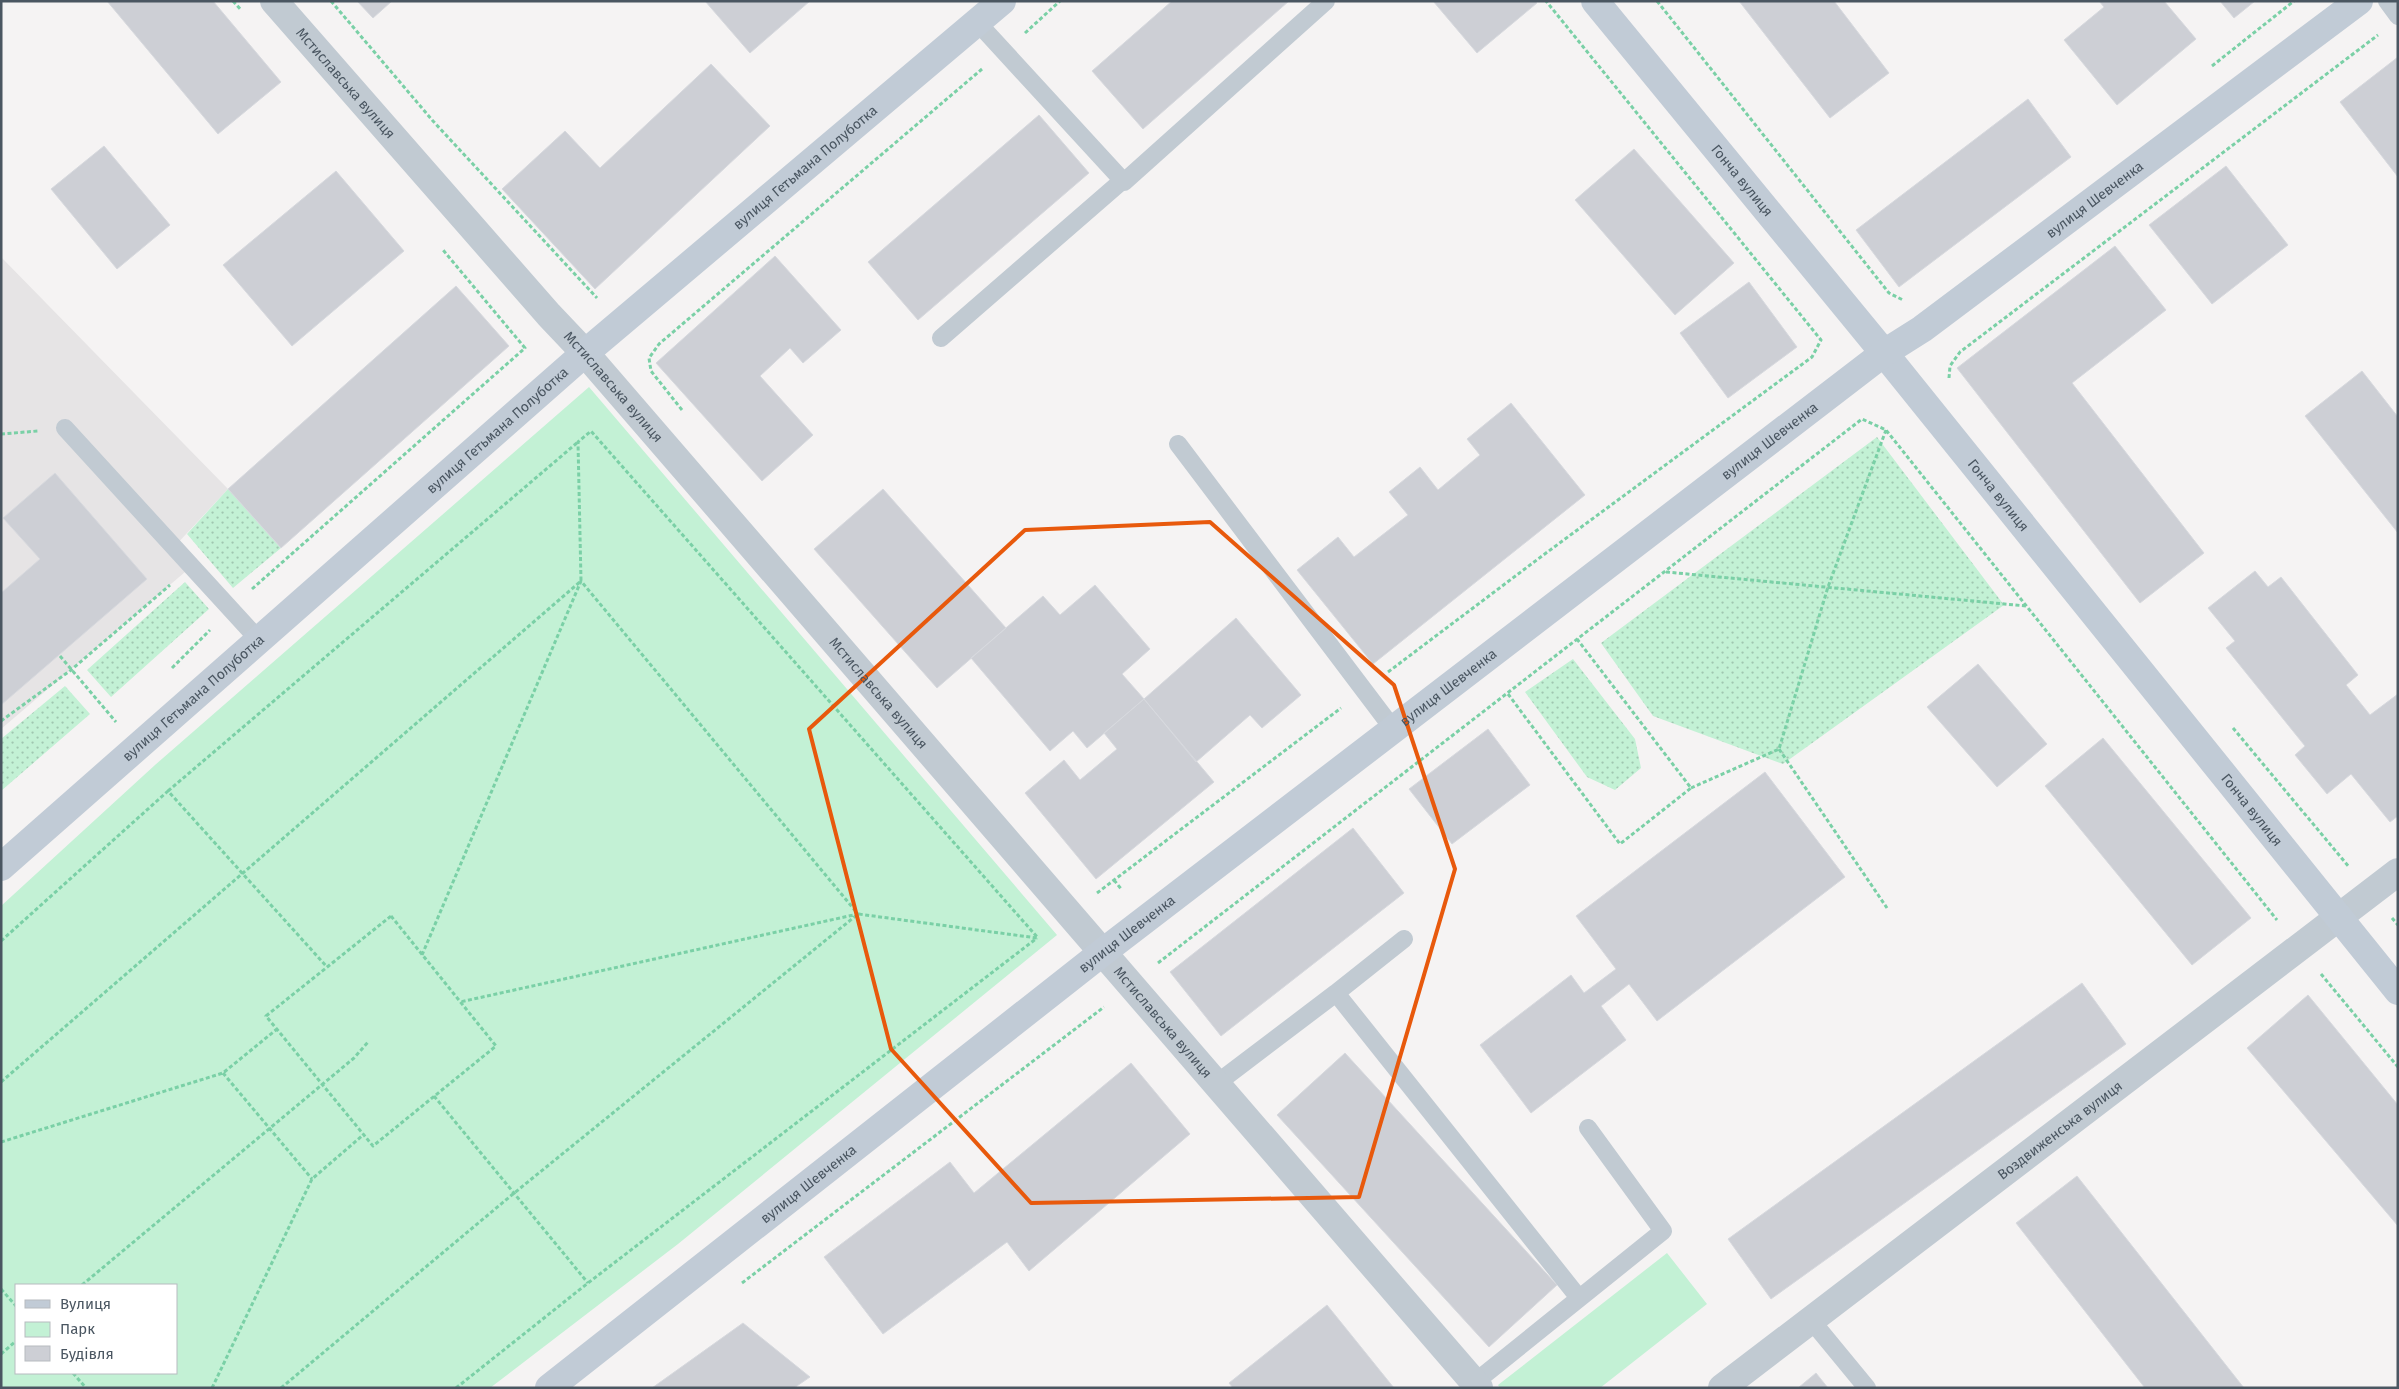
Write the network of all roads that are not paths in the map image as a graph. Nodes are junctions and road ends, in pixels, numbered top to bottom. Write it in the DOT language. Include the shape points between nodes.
graph roads {
  1 [pos="274,1"];
  2 [pos="1002,1"];
  3 [pos="1326,1"];
  4 [pos="1595,1"];
  5 [pos="2359,1"];
  6 [pos="2387,1"];
  7 [pos="2398,16"];
  8 [pos="977,22"];
  9 [pos="1123,180"];
  10 [pos="941,338"];
  11 [pos="585,353"];
  12 [pos="1884,354"];
  13 [pos="65,428"];
  14 [pos="1178,444"];
  15 [pos="258,640"];
  16 [pos="1394,730"];
  17 [pos="1,867"];
  18 [pos="2398,872"];
  19 [pos="2338,917"];
  20 [pos="1404,939"];
  21 [pos="1103,952"];
  22 [pos="2398,991"];
  23 [pos="1336,993"];
  24 [pos="1216,1084"];
  25 [pos="1588,1128"];
  26 [pos="1579,1298"];
  27 [pos="1811,1320"];
  28 [pos="1476,1385"];
  29 [pos="549,1388"];
  30 [pos="1722,1388"];
  31 [pos="1867,1388"];
  1 -- 11 [label="street, Мстиславська вулиця"];
  2 -- 8 [label="main road, вулиця Гетьмана Полуботка"];
  3 -- 9 [label="lane"];
  4 -- 12 [label="main road, Гонча вулиця"];
  5 -- 12 [label="main road, вулиця Шевченка" via="1922,329"];
  6 -- 7 [label="lane"];
  8 -- 9 [label="lane"];
  8 -- 11 [label="main road, вулиця Гетьмана Полуботка"];
  9 -- 10 [label="lane"];
  11 -- 15 [label="main road, вулиця Гетьмана Полуботка"];
  11 -- 21 [label="street, Мстиславська вулиця"];
  12 -- 16 [label="main road, вулиця Шевченка"];
  12 -- 19 [label="main road, Гонча вулиця"];
  13 -- 15 [label="lane"];
  14 -- 16 [label="lane"];
  15 -- 17 [label="main road, вулиця Гетьмана Полуботка"];
  16 -- 21 [label="main road, вулиця Шевченка"];
  18 -- 19 [label="street, Воздвиженська вулиця"];
  19 -- 22 [label="main road, Гонча вулиця"];
  19 -- 27 [label="street, Воздвиженська вулиця"];
  20 -- 23 [label="lane"];
  21 -- 24 [label="street, Мстиславська вулиця"];
  21 -- 29 [label="main road, вулиця Шевченка"];
  23 -- 24 [label="lane"];
  23 -- 26 [label="lane"];
  24 -- 28 [label="street, Мстиславська вулиця"];
  25 -- 26 [label="lane" via="1663,1231"];
  26 -- 28 [label="lane"];
  27 -- 30 [label="street, Воздвиженська вулиця"];
  27 -- 31 [label="lane"];
}
